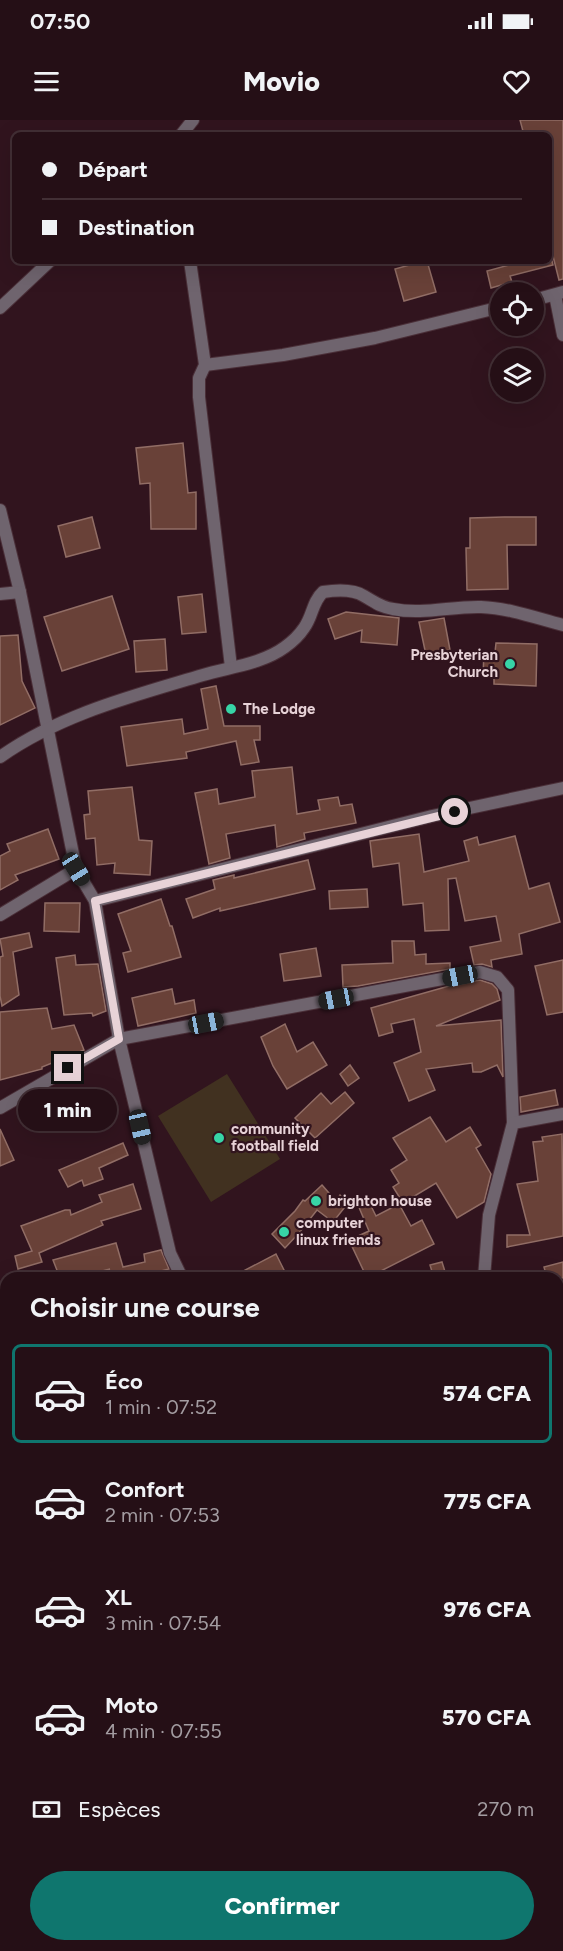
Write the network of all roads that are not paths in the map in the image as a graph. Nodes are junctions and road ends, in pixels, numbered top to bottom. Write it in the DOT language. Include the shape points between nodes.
graph roads {
  1 [pos="193,120"];
  2 [pos="183,132"];
  3 [pos="47,264"];
  4 [pos="190,264"];
  5 [pos="559,293"];
  6 [pos="544,297"];
  7 [pos="0,308"];
  8 [pos="490,311"];
  9 [pos="563,335"];
  10 [pos="206,365"];
  11 [pos="0,510"];
  12 [pos="20,592"];
  13 [pos="0,594"];
  14 [pos="563,626"];
  15 [pos="231,667"];
  16 [pos="46,729"];
  17 [pos="0,756"];
  18 [pos="563,788"];
  19 [pos="76,869"];
  20 [pos="95,901"];
  21 [pos="0,915"];
  22 [pos="119,1039"];
  23 [pos="0,1108"];
  24 [pos="563,1114"];
  25 [pos="513,1123"];
  26 [pos="179,1272"];
  27 [pos="484,1272"];
  1 -- 2 [label="street"];
  3 -- 7 [label="street"];
  4 -- 10 [label="street"];
  5 -- 6 [label="street"];
  5 -- 9 [label="street"];
  8 -- 10 [label="street" via="375,338"];
  10 -- 15 [label="street" via="199,378 199,397"];
  11 -- 12 [label="street"];
  12 -- 13 [label="street"];
  12 -- 16 [label="street"];
  14 -- 15 [label="street" via="507,609 424,612 393,609 352,592 323,592 316,598 305,627 287,646 268,658"];
  15 -- 16 [label="street" via="94,707"];
  16 -- 17 [label="street"];
  16 -- 19 [label="street"];
  18 -- 20 [label="street" via="432,816"];
  19 -- 20 [label="street"];
  19 -- 21 [label="street"];
  20 -- 22 [label="street"];
  22 -- 23 [label="street"];
  22 -- 25 [label="street" via="480,972 497,977 508,990"];
  22 -- 26 [label="street" via="170,1253"];
  24 -- 25 [label="street"];
  25 -- 27 [label="street" via="489,1215"];
}
